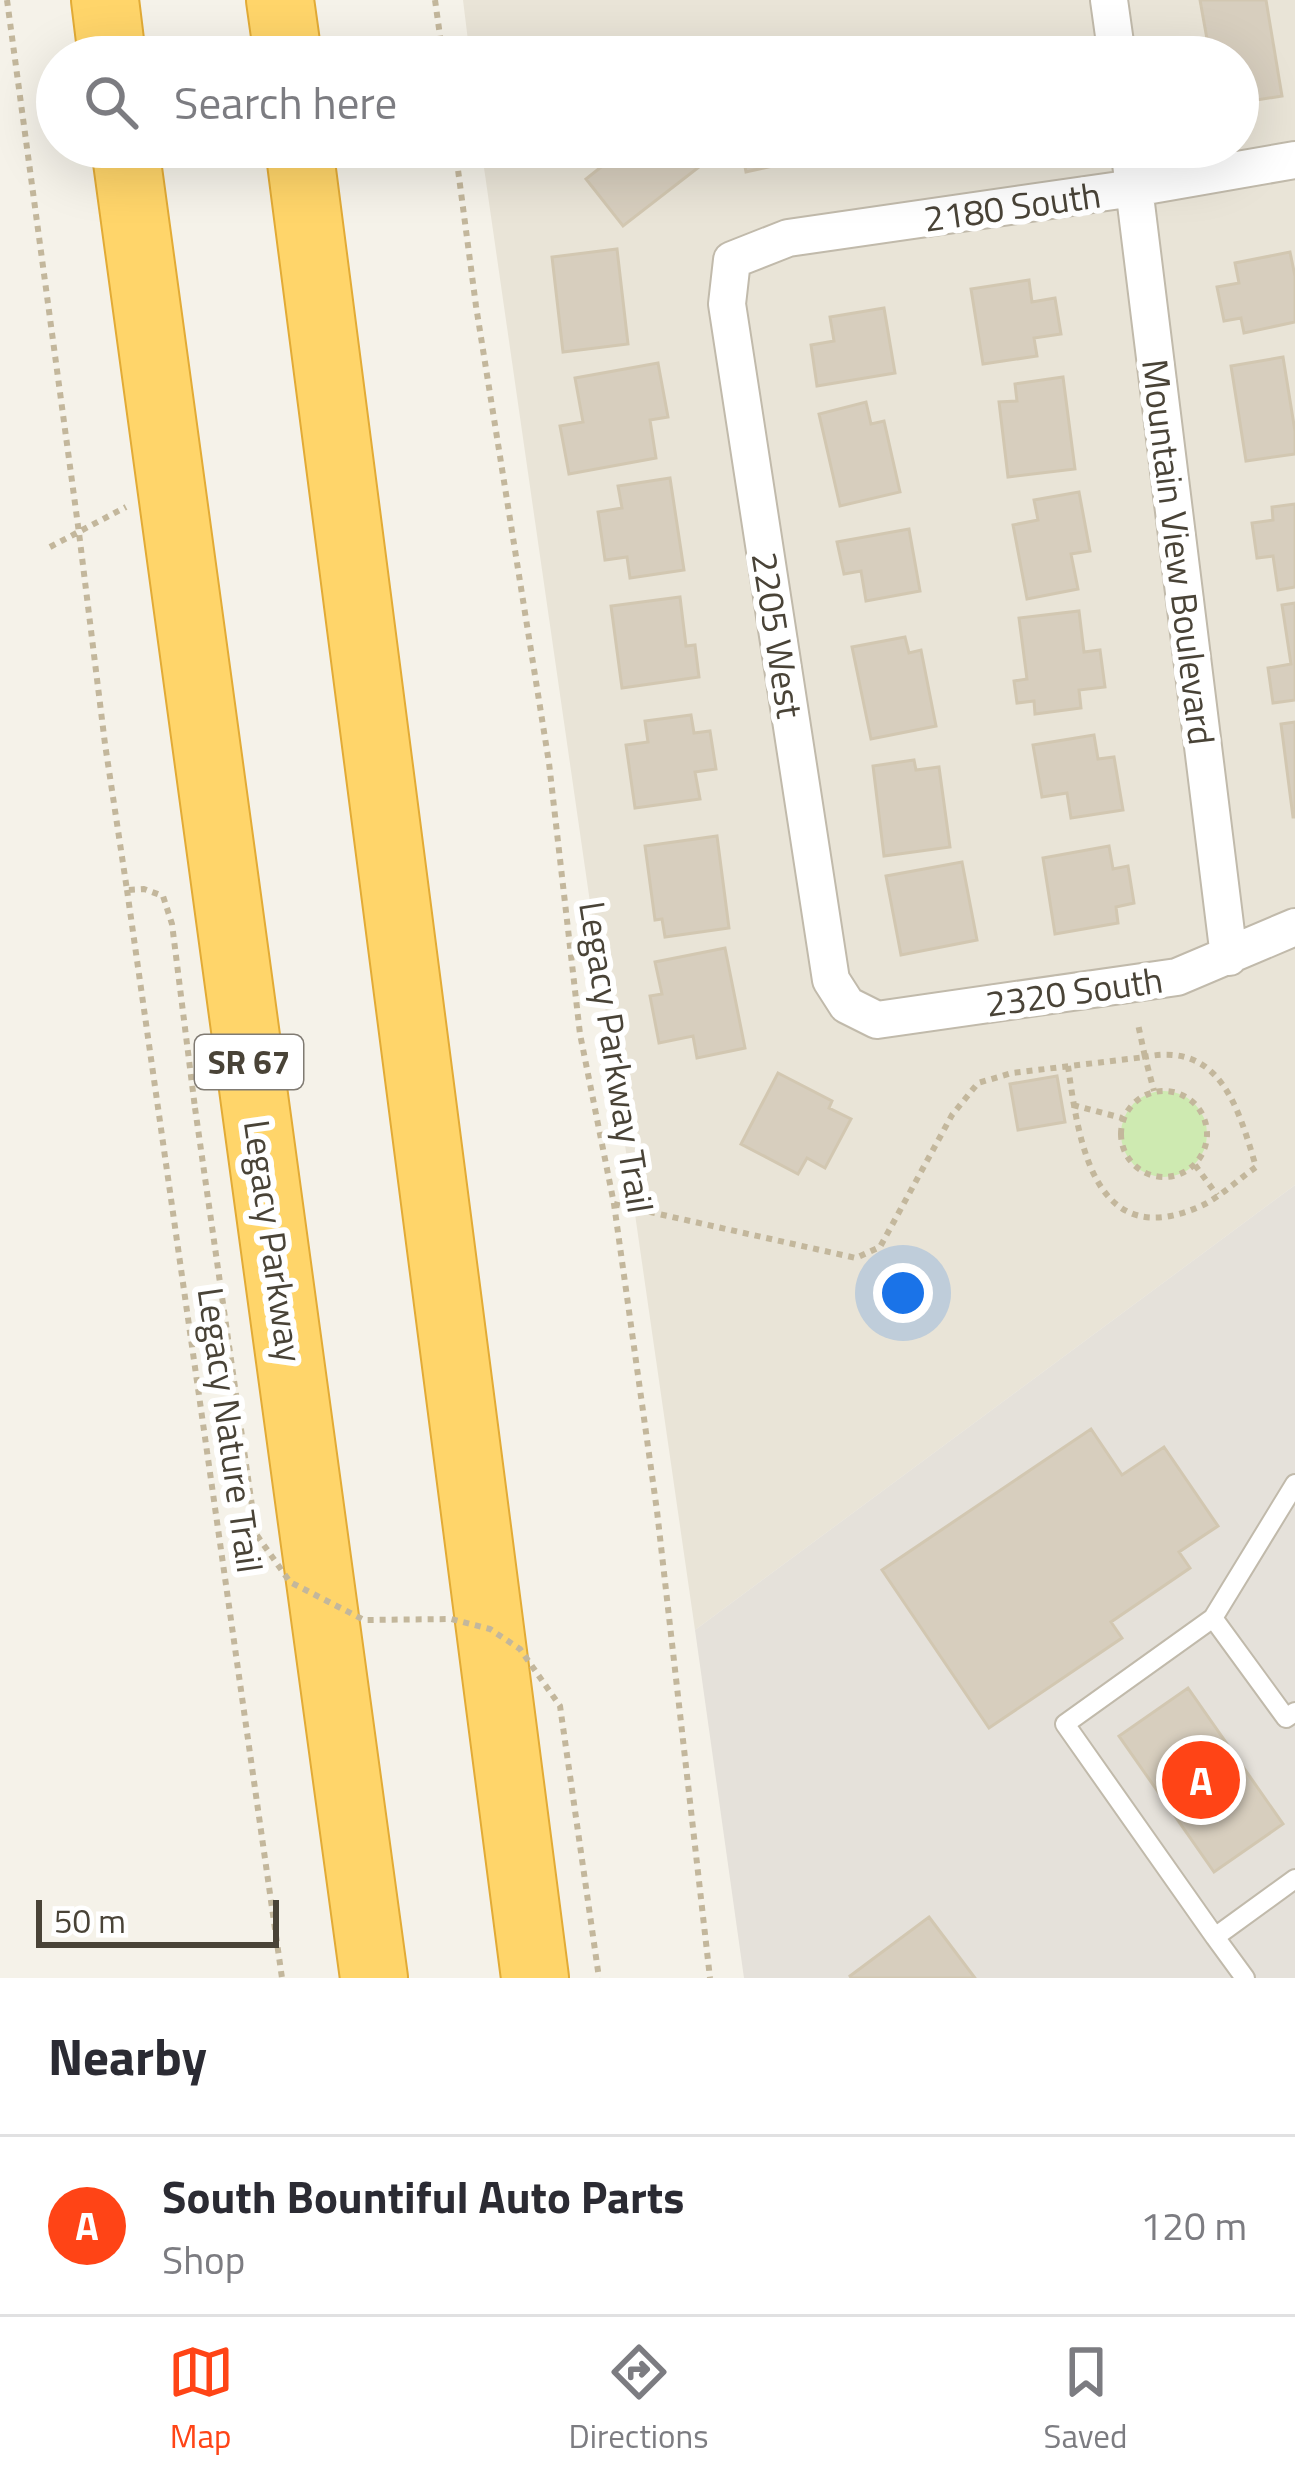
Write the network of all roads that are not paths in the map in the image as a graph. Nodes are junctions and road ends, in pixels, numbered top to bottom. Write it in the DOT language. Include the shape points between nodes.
graph roads {
  1 [pos="105,0"];
  2 [pos="280,0"];
  3 [pos="1109,0"];
  4 [pos="109,36"];
  5 [pos="285,36"];
  6 [pos="1114,36"];
  7 [pos="1295,160"];
  8 [pos="1259,166"];
  9 [pos="128,168"];
  10 [pos="302,168"];
  11 [pos="1132,168"];
  12 [pos="1249,168"];
  13 [pos="1134,188"];
  14 [pos="732,260"];
  15 [pos="1295,927"];
  16 [pos="1229,957"];
  17 [pos="848,1005"];
  18 [pos="1295,1484"];
  19 [pos="1213,1618"];
  20 [pos="1295,1712"];
  21 [pos="1295,1879"];
  22 [pos="1215,1937"];
  23 [pos="374,1978"];
  24 [pos="536,1978"];
  25 [pos="1245,1978"];
  1 -- 4 [label="highway"];
  2 -- 5 [label="highway"];
  3 -- 6 [label="street"];
  7 -- 8 [label="street, 2180 South"];
  9 -- 23 [label="highway, Legacy Parkway / SR 67"];
  10 -- 24 [label="highway"];
  11 -- 13 [label="street, Mountain View Boulevard"];
  12 -- 13 [label="street, 2180 South"];
  13 -- 14 [label="street, 2180 South" via="788,238"];
  13 -- 16 [label="street, Mountain View Boulevard"];
  14 -- 17 [label="street, 2205 West" via="728,304 827,957"];
  15 -- 16 [label="street, 2320 South"];
  16 -- 17 [label="street, 2320 South" via="1177,977 878,1020"];
  18 -- 19 [label="lane"];
  19 -- 20 [label="lane" via="1286,1718"];
  19 -- 22 [label="lane" via="1065,1724"];
  21 -- 22 [label="lane"];
  22 -- 25 [label="lane"];
}
